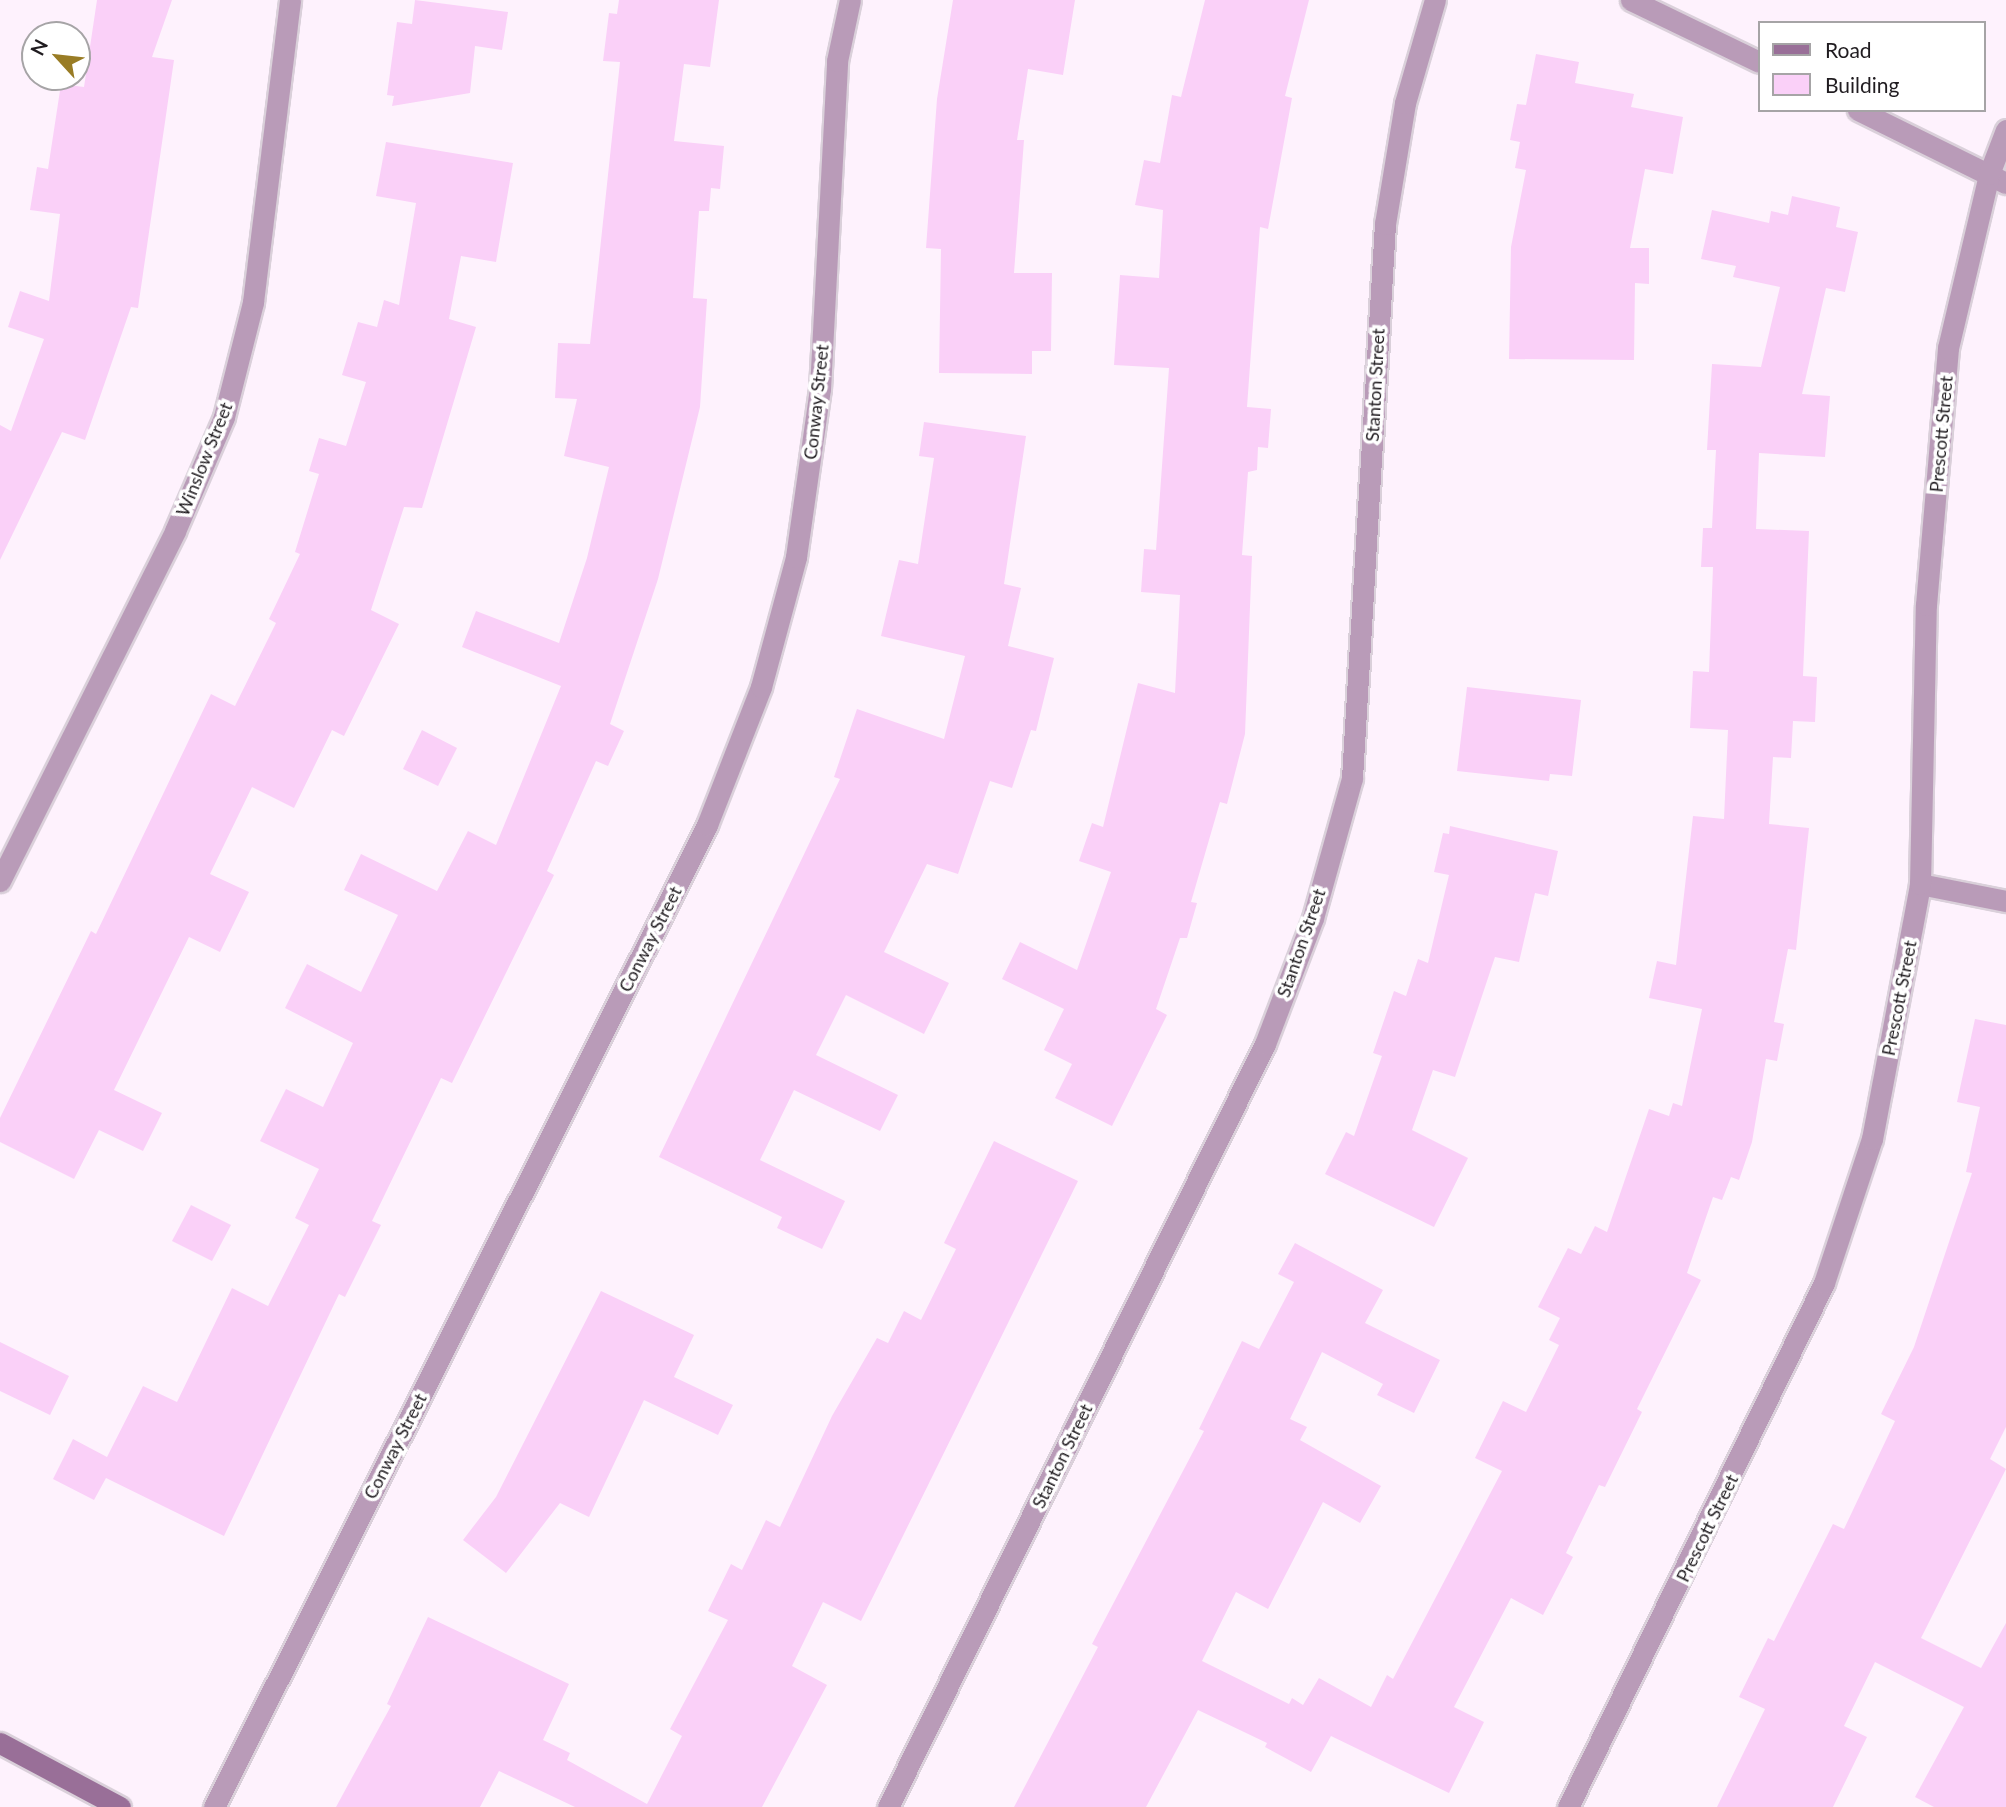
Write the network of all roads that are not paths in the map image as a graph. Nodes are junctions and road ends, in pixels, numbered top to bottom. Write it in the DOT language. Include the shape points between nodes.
graph roads {
  1 [pos="290,0"];
  2 [pos="850,0"];
  3 [pos="1436,0"];
  4 [pos="1631,0"];
  5 [pos="1758,62"];
  6 [pos="1862,112"];
  7 [pos="2006,130"];
  8 [pos="1998,178"];
  9 [pos="0,881"];
  10 [pos="1920,884"];
  11 [pos="2006,901"];
  12 [pos="0,1743"];
  13 [pos="120,1807"];
  14 [pos="214,1807"];
  15 [pos="888,1807"];
  16 [pos="1568,1807"];
  1 -- 9 [label="street, Winslow Street" via="253,302 224,417 175,531"];
  2 -- 14 [label="street, Conway Street" via="837,61 820,389 796,557 761,687 707,825"];
  3 -- 15 [label="street, Stanton Street" via="1405,103 1385,224 1352,778 1313,918 1265,1045"];
  4 -- 5 [label="street"];
  6 -- 8 [label="street"];
  7 -- 8 [label="street, Prescott Street"];
  8 -- 10 [label="street, Prescott Street" via="1948,348 1926,605"];
  10 -- 11 [label="street"];
  10 -- 16 [label="street, Prescott Street" via="1872,1139 1824,1283"];
  12 -- 13 [label="main road"];
}
